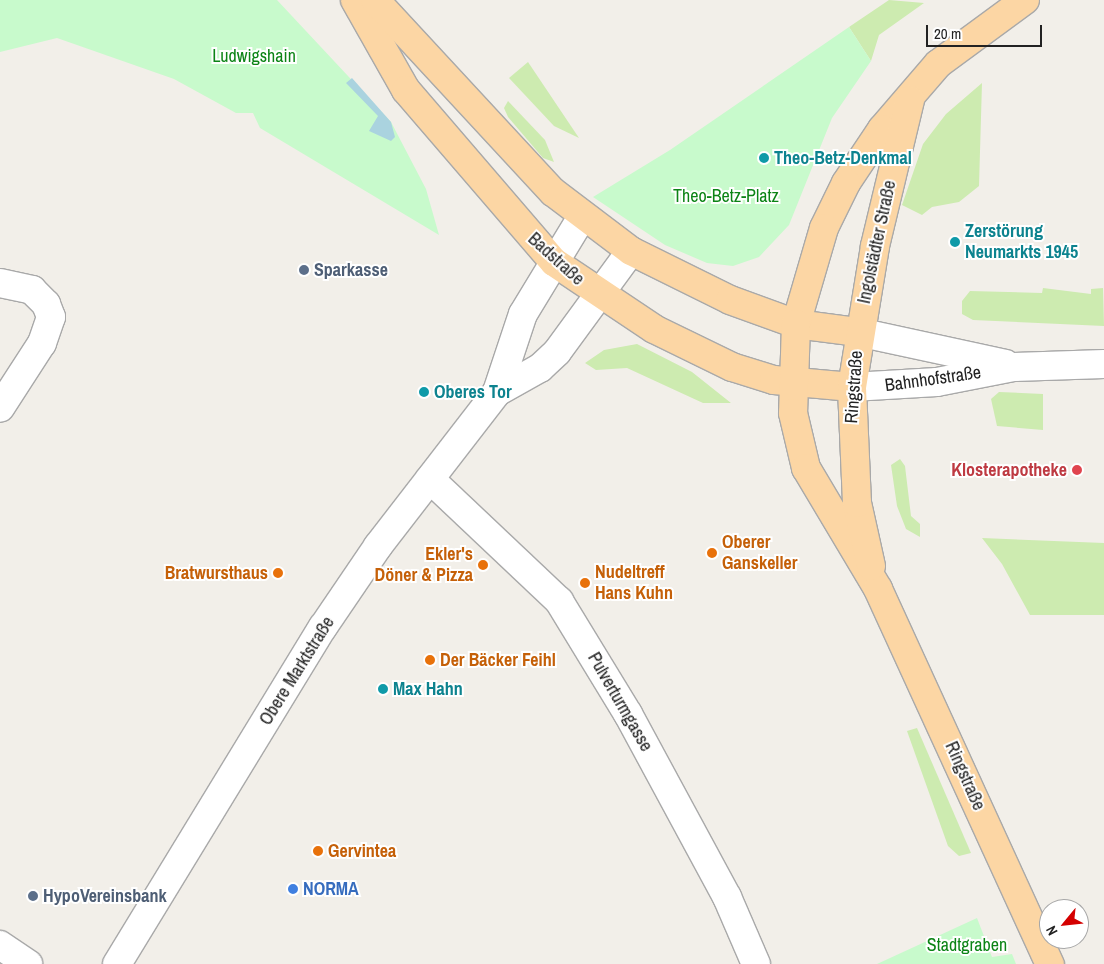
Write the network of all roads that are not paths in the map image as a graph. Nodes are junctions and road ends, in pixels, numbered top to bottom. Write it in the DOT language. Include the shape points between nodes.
graph roads {
  1 [pos="356,0"];
  2 [pos="375,0"];
  3 [pos="1025,0"];
  4 [pos="912,94"];
  5 [pos="582,217"];
  6 [pos="631,251"];
  7 [pos="554,262"];
  8 [pos="0,284"];
  9 [pos="600,296"];
  10 [pos="796,324"];
  11 [pos="858,332"];
  12 [pos="1104,364"];
  13 [pos="1014,367"];
  14 [pos="792,382"];
  15 [pos="852,387"];
  16 [pos="497,392"];
  17 [pos="0,408"];
  18 [pos="430,479"];
  19 [pos="878,589"];
  20 [pos="0,945"];
  21 [pos="28,964"];
  22 [pos="117,964"];
  23 [pos="756,964"];
  24 [pos="1050,964"];
  1 -- 7 [label="main road, Badstraße" via="376,44 406,90"];
  2 -- 5 [label="main road" via="475,112"];
  3 -- 4 [label="main road, Ingolstädter Straße" via="948,55"];
  4 -- 10 [label="main road, Ingolstädter Straße" via="860,161 832,208"];
  4 -- 11 [label="main road, Ingolstädter Straße"];
  5 -- 6 [label="main road"];
  5 -- 7 [label="street, Obere Marktstraße"];
  6 -- 9 [label="street, Obere Marktstraße"];
  6 -- 10 [label="main road" via="730,300"];
  7 -- 9 [label="main road, Badstraße"];
  7 -- 16 [label="street, Obere Marktstraße" via="515,332"];
  8 -- 17 [label="street" via="32,290 50,310 47,334"];
  9 -- 14 [label="main road, Badstraße" via="695,351 761,377"];
  9 -- 16 [label="street, Obere Marktstraße" via="547,362"];
  10 -- 11 [label="main road"];
  10 -- 14 [label="main road, Ingolstädter Straße"];
  11 -- 13 [label="street, Bahnhofstraße"];
  11 -- 15 [label="main road, Ringstraße"];
  12 -- 13 [label="street, Bahnhofstraße"];
  13 -- 15 [label="street, Bahnhofstraße" via="937,382"];
  14 -- 15 [label="main road, Badstraße"];
  14 -- 19 [label="main road, Ringstraße" via="794,431 806,468"];
  15 -- 19 [label="main road, Ringstraße" via="857,503"];
  16 -- 18 [label="street, Obere Marktstraße"];
  18 -- 22 [label="street, Obere Marktstraße" via="323,627"];
  18 -- 23 [label="street, Pulverturmgasse" via="536,575 564,609 628,714 727,897"];
  19 -- 24 [label="main road, Ringstraße"];
  20 -- 21 [label="street"];
}
